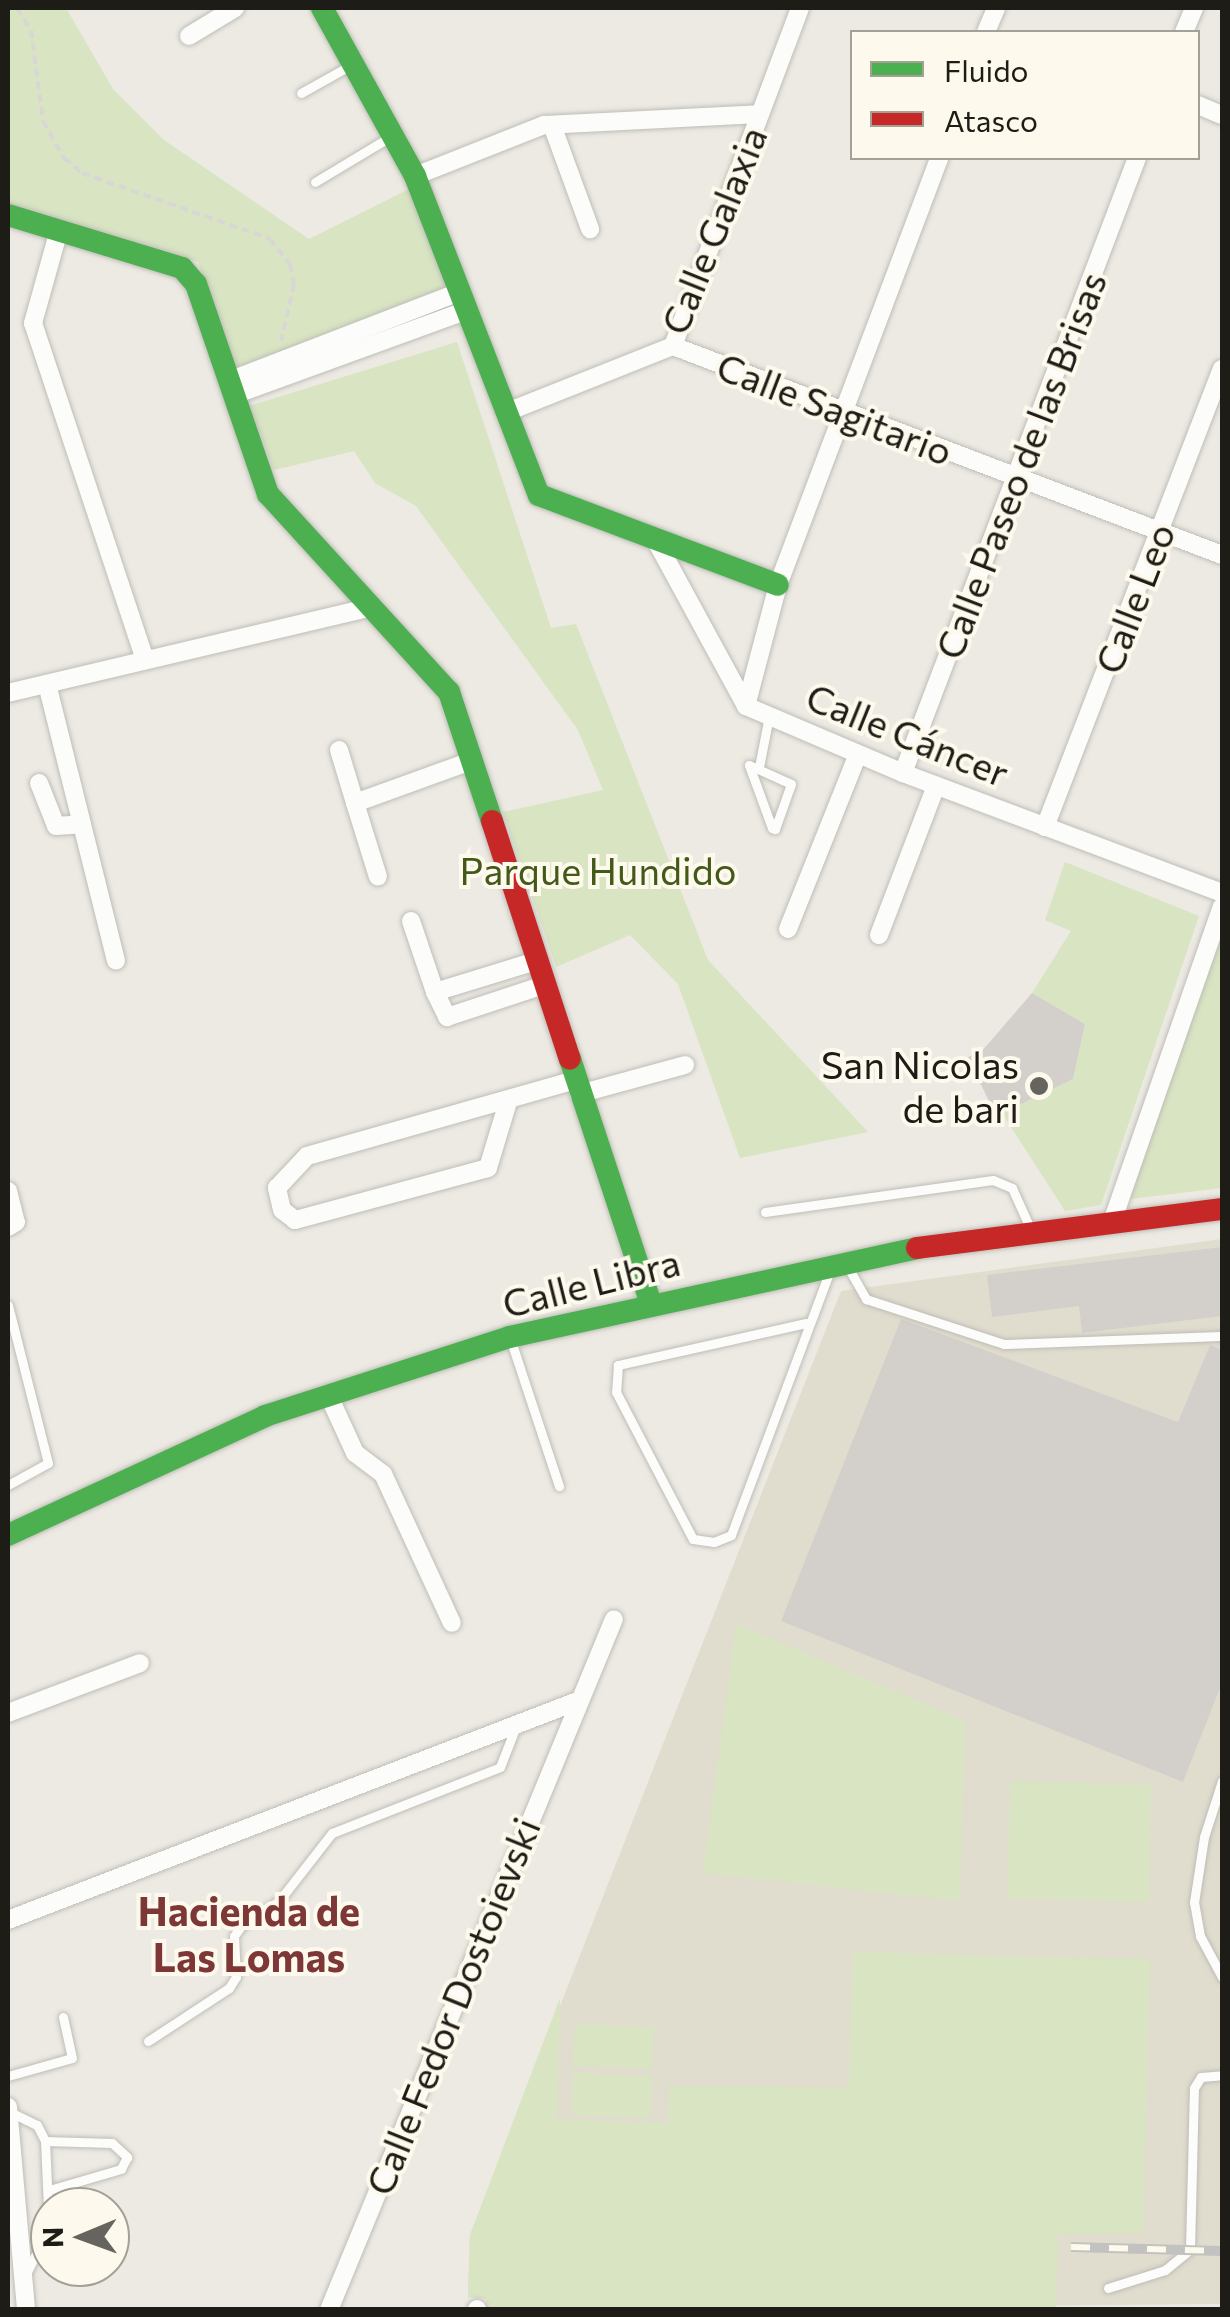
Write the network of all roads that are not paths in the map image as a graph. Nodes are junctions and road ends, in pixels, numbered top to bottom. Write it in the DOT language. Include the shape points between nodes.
graph roads {
  1 [pos="235,8"];
  2 [pos="322,8"];
  3 [pos="800,8"];
  4 [pos="189,36"];
  5 [pos="353,64"];
  6 [pos="301,93"];
  7 [pos="760,114"];
  8 [pos="552,125"];
  9 [pos="393,135"];
  10 [pos="938,160"];
  11 [pos="1135,160"];
  12 [pos="415,176"];
  13 [pos="315,182"];
  14 [pos="8,215"];
  15 [pos="590,229"];
  16 [pos="59,230"];
  17 [pos="464,300"];
  18 [pos="673,346"];
  19 [pos="1222,369"];
  20 [pos="232,388"];
  21 [pos="844,411"];
  22 [pos="507,412"];
  23 [pos="1016,476"];
  24 [pos="1160,531"];
  25 [pos="655,539"];
  26 [pos="1222,555"];
  27 [pos="778,584"];
  28 [pos="371,607"];
  29 [pos="145,660"];
  30 [pos="48,684"];
  31 [pos="8,693"];
  32 [pos="746,706"];
  33 [pos="769,716"];
  34 [pos="339,750"];
  35 [pos="858,754"];
  36 [pos="471,761"];
  37 [pos="760,767"];
  38 [pos="903,774"];
  39 [pos="40,783"];
  40 [pos="936,786"];
  41 [pos="355,803"];
  42 [pos="82,824"];
  43 [pos="1045,826"];
  44 [pos="378,876"];
  45 [pos="1222,894"];
  46 [pos="1222,907"];
  47 [pos="410,921"];
  48 [pos="788,930"];
  49 [pos="879,934"];
  50 [pos="116,961"];
  51 [pos="536,961"];
  52 [pos="544,985"];
  53 [pos="434,992"];
  54 [pos="685,1066"];
  55 [pos="577,1087"];
  56 [pos="508,1102"];
  57 [pos="8,1191"];
  58 [pos="1222,1208"];
  59 [pos="765,1212"];
  60 [pos="1112,1222"];
  61 [pos="8,1228"];
  62 [pos="1032,1233"];
  63 [pos="839,1261"];
  64 [pos="651,1304"];
  65 [pos="8,1306"];
  66 [pos="806,1323"];
  67 [pos="510,1336"];
  68 [pos="1222,1336"];
  69 [pos="328,1394"];
  70 [pos="8,1484"];
  71 [pos="559,1486"];
  72 [pos="8,1532"];
  73 [pos="614,1619"];
  74 [pos="452,1622"];
  75 [pos="140,1663"];
  76 [pos="576,1702"];
  77 [pos="8,1713"];
  78 [pos="516,1726"];
  79 [pos="1222,1780"];
  80 [pos="8,1920"];
  81 [pos="1222,1977"];
  82 [pos="63,2017"];
  83 [pos="148,2041"];
  84 [pos="1222,2075"];
  85 [pos="8,2076"];
  86 [pos="8,2109"];
  87 [pos="45,2141"];
  88 [pos="49,2187"];
  89 [pos="59,2187"];
  90 [pos="30,2266"];
  91 [pos="22,2278"];
  92 [pos="1108,2288"];
  93 [pos="26,2310"];
  94 [pos="329,2310"];
  1 -- 4 [label="street"];
  2 -- 5 [label="street"];
  3 -- 7 [label="street, Calle Galaxia"];
  5 -- 6 [label="lane"];
  5 -- 9 [label="street"];
  7 -- 8 [label="street"];
  7 -- 18 [label="street, Calle Galaxia"];
  8 -- 12 [label="street"];
  8 -- 15 [label="street"];
  9 -- 12 [label="street"];
  9 -- 13 [label="lane"];
  10 -- 21 [label="street"];
  11 -- 23 [label="street, Calle Paseo de las Brisas"];
  12 -- 17 [label="street"];
  14 -- 16 [label="street"];
  16 -- 20 [label="street" via="182,268 196,284"];
  16 -- 29 [label="street" via="34,324"];
  17 -- 20 [label="street"];
  17 -- 20 [label="street" via="274,364"];
  17 -- 22 [label="street"];
  18 -- 21 [label="street, Calle Sagitario"];
  18 -- 22 [label="street, Calle Galaxia"];
  19 -- 24 [label="street, Calle Leo"];
  20 -- 28 [label="street" via="268,494"];
  21 -- 23 [label="street, Calle Sagitario"];
  21 -- 27 [label="street"];
  22 -- 25 [label="street" via="539,495"];
  23 -- 24 [label="street, Calle Sagitario"];
  23 -- 38 [label="street, Calle Paseo de las Brisas"];
  24 -- 26 [label="street, Calle Sagitario"];
  24 -- 43 [label="street, Calle Leo"];
  25 -- 27 [label="street"];
  25 -- 32 [label="street, Calle Cáncer"];
  27 -- 32 [label="street"];
  28 -- 29 [label="street"];
  28 -- 36 [label="street" via="448,692"];
  29 -- 30 [label="street"];
  30 -- 31 [label="street"];
  30 -- 42 [label="street"];
  32 -- 33 [label="street, Calle Cáncer"];
  33 -- 35 [label="street, Calle Cáncer"];
  33 -- 37 [label="lane"];
  34 -- 41 [label="street"];
  35 -- 38 [label="street, Calle Cáncer"];
  35 -- 48 [label="street"];
  36 -- 41 [label="street"];
  36 -- 51 [label="street"];
  37 -- 37 [label="lane" via="791,785 775,829 748,766"];
  38 -- 40 [label="street, Calle Cáncer"];
  39 -- 42 [label="street" via="56,826"];
  40 -- 43 [label="street, Calle Cáncer"];
  40 -- 49 [label="street"];
  41 -- 44 [label="street"];
  42 -- 50 [label="street"];
  43 -- 45 [label="street, Calle Cáncer"];
  46 -- 60 [label="street"];
  47 -- 53 [label="street"];
  51 -- 52 [label="street"];
  51 -- 53 [label="street"];
  52 -- 53 [label="street" via="447,1017"];
  52 -- 55 [label="street"];
  54 -- 55 [label="street"];
  55 -- 56 [label="street"];
  55 -- 64 [label="street"];
  56 -- 56 [label="street" via="506,1126 488,1168 295,1220 282,1210 278,1188 307,1156"];
  57 -- 61 [label="street" via="16,1222"];
  58 -- 60 [label="street, Calle Libra"];
  59 -- 62 [label="lane" via="994,1180 1012,1188"];
  60 -- 62 [label="street, Calle Libra"];
  62 -- 63 [label="street, Calle Libra"];
  63 -- 64 [label="street, Calle Libra"];
  63 -- 66 [label="lane"];
  63 -- 68 [label="lane" via="866,1299 1004,1344"];
  64 -- 67 [label="street, Calle Libra"];
  65 -- 70 [label="lane" via="48,1463"];
  66 -- 66 [label="lane" via="731,1534 714,1542 693,1538 616,1392 618,1366"];
  67 -- 69 [label="street, Calle Libra"];
  67 -- 71 [label="lane"];
  69 -- 72 [label="street, Calle Libra" via="212,1437"];
  69 -- 74 [label="street" via="355,1454 383,1474"];
  73 -- 76 [label="street, Calle Fedor Dostoievski"];
  75 -- 77 [label="street"];
  76 -- 78 [label="street"];
  76 -- 94 [label="street, Calle Fedor Dostoievski"];
  78 -- 80 [label="street"];
  78 -- 83 [label="lane" via="500,1767 332,1832 279,1901 240,1926 229,1988"];
  79 -- 81 [label="lane" via="1194,1902 1200,1936"];
  82 -- 85 [label="lane" via="72,2058"];
  84 -- 92 [label="lane" via="1202,2077 1194,2088 1190,2250 1164,2270"];
  86 -- 87 [label="lane" via="36,2125"];
  86 -- 91 [label="street"];
  87 -- 88 [label="lane"];
  87 -- 89 [label="lane" via="112,2143 127,2157 122,2168"];
  90 -- 91 [label="lane"];
  91 -- 93 [label="street"];
}
